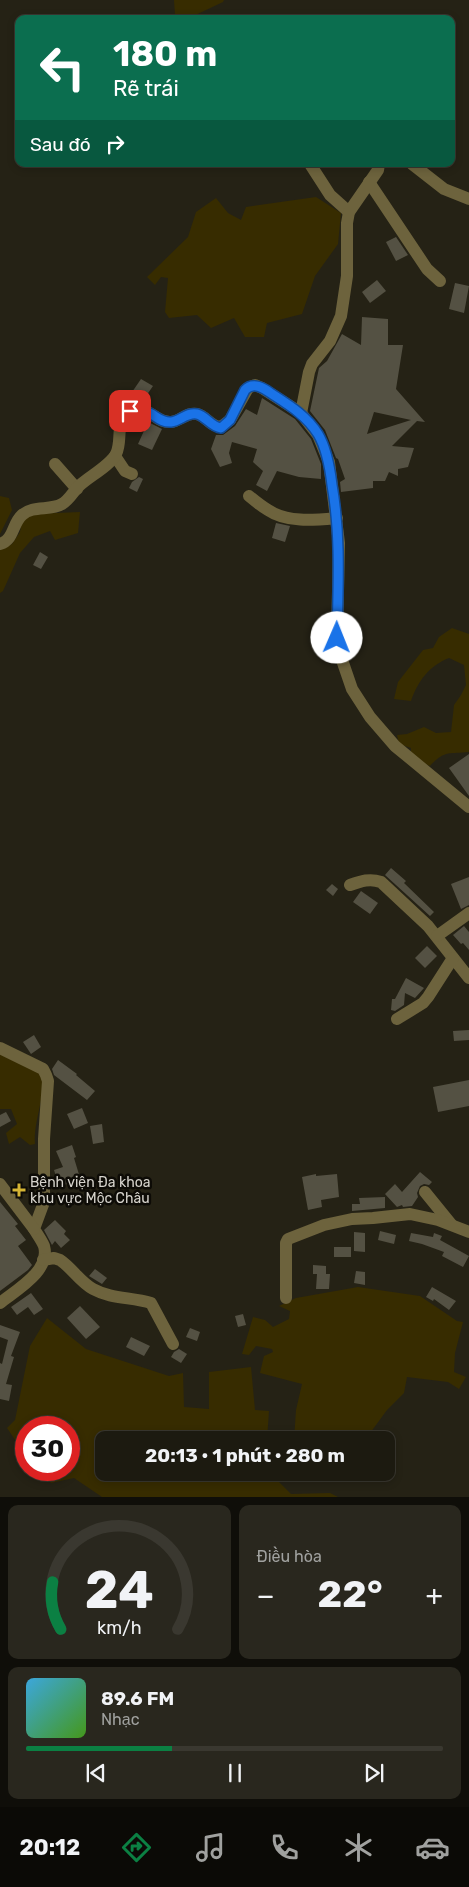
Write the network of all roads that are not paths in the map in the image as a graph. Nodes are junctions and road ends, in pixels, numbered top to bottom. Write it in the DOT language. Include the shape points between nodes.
graph roads {
  1 [pos="312,167"];
  2 [pos="378,167"];
  3 [pos="416,167"];
  4 [pos="369,182"];
  5 [pos="469,199"];
  6 [pos="349,212"];
  7 [pos="440,281"];
  8 [pos="301,413"];
  9 [pos="115,456"];
  10 [pos="55,464"];
  11 [pos="132,474"];
  12 [pos="77,489"];
  13 [pos="249,496"];
  14 [pos="337,518"];
  15 [pos="0,544"];
  16 [pos="469,807"];
  17 [pos="350,885"];
  18 [pos="469,913"];
  19 [pos="437,936"];
  20 [pos="453,958"];
  21 [pos="469,978"];
  22 [pos="397,1019"];
  23 [pos="0,1048"];
  24 [pos="0,1184"];
  25 [pos="425,1192"];
  26 [pos="451,1224"];
  27 [pos="34,1229"];
  28 [pos="469,1232"];
  29 [pos="43,1260"];
  30 [pos="286,1298"];
  31 [pos="0,1303"];
  32 [pos="173,1344"];
  1 -- 6 [label="street" via="330,195"];
  2 -- 4 [label="street"];
  3 -- 5 [label="street" via="444,189"];
  4 -- 6 [label="street"];
  4 -- 7 [label="street" via="427,269"];
  6 -- 8 [label="street" via="346,223 347,276 341,316 330,341 308,372"];
  8 -- 9 [label="street" via="267,390 255,386 245,390 230,420 221,428 199,414 189,414 171,422 145,410 130,411 121,424"];
  8 -- 14 [label="street" via="318,434 329,462"];
  9 -- 11 [label="street" via="125,471"];
  9 -- 12 [label="street"];
  10 -- 12 [label="street"];
  12 -- 15 [label="street" via="62,504 22,514 9,539"];
  13 -- 14 [label="street" via="268,511 289,518"];
  14 -- 16 [label="street" via="337,638 352,689 370,717 408,758"];
  17 -- 19 [label="street" via="364,880 381,882"];
  18 -- 19 [label="street"];
  19 -- 20 [label="street"];
  20 -- 21 [label="street"];
  20 -- 22 [label="street" via="428,998"];
  23 -- 27 [label="street" via="43,1069 48,1081 44,1197"];
  24 -- 27 [label="street"];
  25 -- 26 [label="street"];
  26 -- 28 [label="street"];
  26 -- 30 [label="street" via="410,1214 357,1218 324,1225 288,1239 285,1249"];
  27 -- 29 [label="street" via="44,1246"];
  29 -- 31 [label="street" via="37,1273"];
  29 -- 32 [label="street" via="60,1260 90,1288 109,1296 151,1303"];
}
